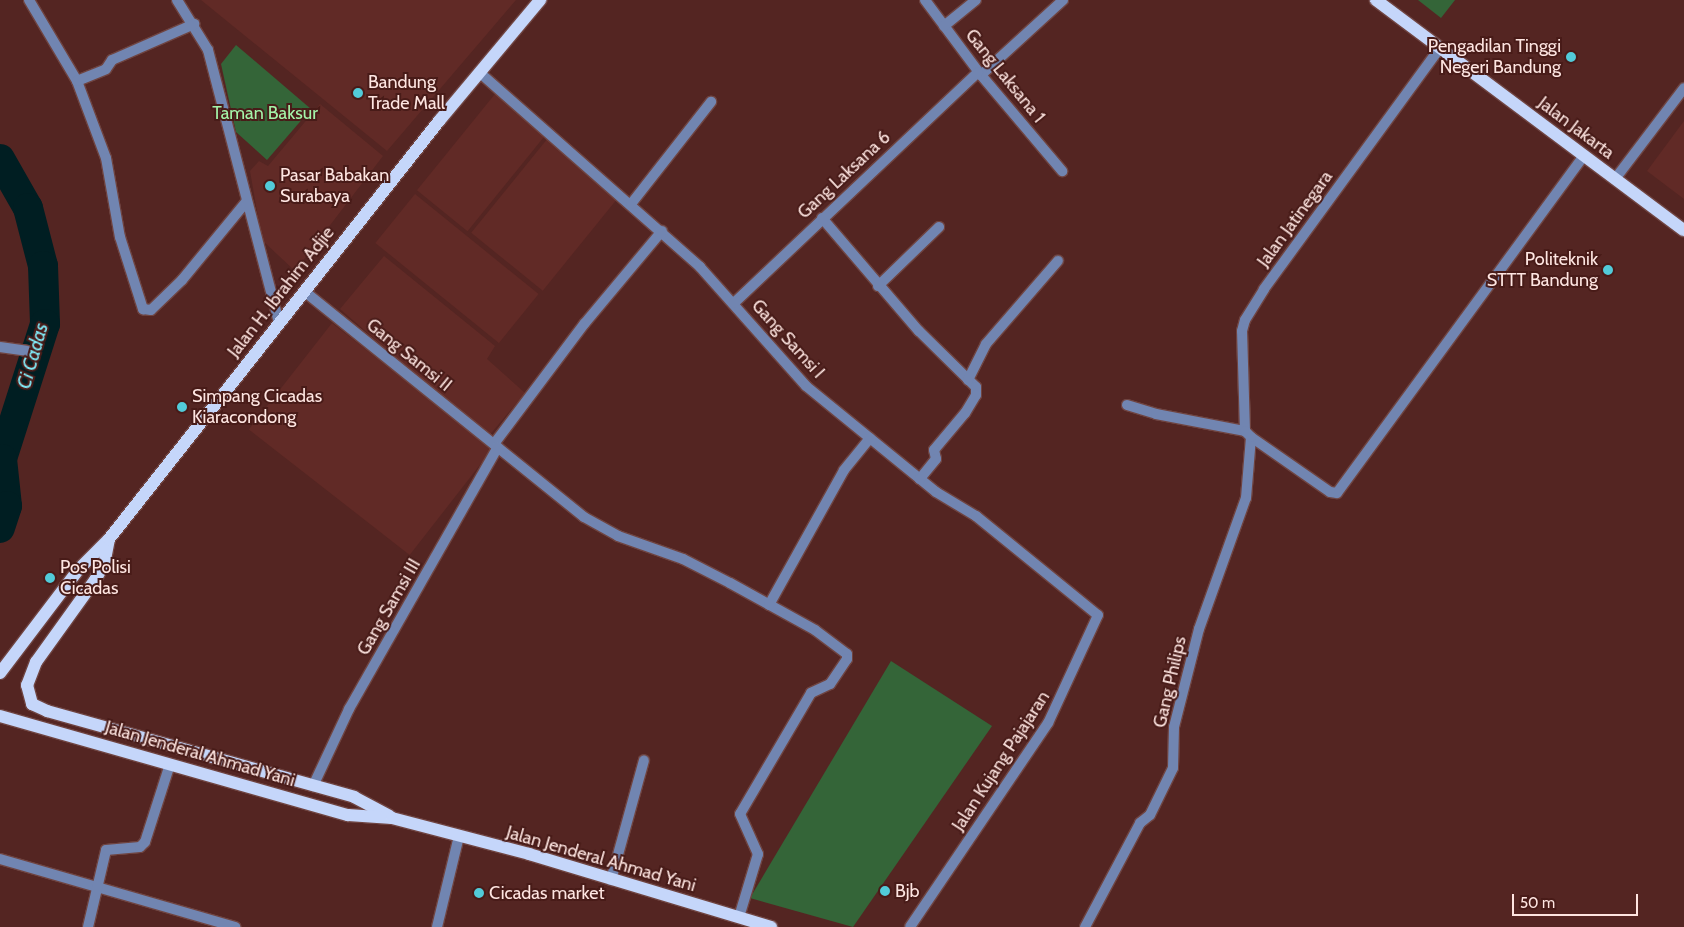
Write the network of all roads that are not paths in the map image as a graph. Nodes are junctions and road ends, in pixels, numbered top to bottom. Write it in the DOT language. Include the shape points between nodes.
graph roads {
  1 [pos="29,0"];
  2 [pos="177,0"];
  3 [pos="540,0"];
  4 [pos="925,0"];
  5 [pos="976,0"];
  6 [pos="1062,0"];
  7 [pos="1376,0"];
  8 [pos="194,24"];
  9 [pos="944,26"];
  10 [pos="1440,48"];
  11 [pos="479,72"];
  12 [pos="979,73"];
  13 [pos="77,81"];
  14 [pos="1684,88"];
  15 [pos="711,102"];
  16 [pos="1584,156"];
  17 [pos="1062,172"];
  18 [pos="1615,179"];
  19 [pos="246,202"];
  20 [pos="631,204"];
  21 [pos="822,218"];
  22 [pos="939,227"];
  23 [pos="1684,230"];
  24 [pos="662,231"];
  25 [pos="1058,261"];
  26 [pos="878,286"];
  27 [pos="304,291"];
  28 [pos="734,304"];
  29 [pos="279,323"];
  30 [pos="0,347"];
  31 [pos="27,351"];
  32 [pos="968,380"];
  33 [pos="1127,404"];
  34 [pos="1248,434"];
  35 [pos="870,438"];
  36 [pos="494,451"];
  37 [pos="920,478"];
  38 [pos="109,539"];
  39 [pos="769,605"];
  40 [pos="1091,607"];
  41 [pos="0,672"];
  42 [pos="46,711"];
  43 [pos="0,716"];
  44 [pos="644,760"];
  45 [pos="170,764"];
  46 [pos="313,786"];
  47 [pos="392,818"];
  48 [pos="459,836"];
  49 [pos="0,859"];
  50 [pos="611,880"];
  51 [pos="95,889"];
  52 [pos="738,917"];
  53 [pos="88,927"];
  54 [pos="235,927"];
  55 [pos="437,927"];
  56 [pos="771,927"];
  57 [pos="910,927"];
  58 [pos="1085,927"];
  1 -- 13 [label="street"];
  2 -- 8 [label="street"];
  3 -- 11 [label="main road, Jalan H. Ibrahim Adjie"];
  4 -- 9 [label="street, Gang Laksana 1"];
  5 -- 9 [label="street"];
  6 -- 12 [label="street, Gang Laksana 6"];
  7 -- 10 [label="main road, Jalan Jakarta"];
  8 -- 13 [label="street" via="112,60 106,69"];
  8 -- 19 [label="street" via="208,50"];
  9 -- 12 [label="street, Gang Laksana 1"];
  10 -- 16 [label="main road, Jalan Jakarta"];
  10 -- 34 [label="street, Jalan Jatinegara" via="1264,289 1245,320 1242,331"];
  11 -- 20 [label="street, Gang Samsi I"];
  11 -- 27 [label="main road, Jalan H. Ibrahim Adjie"];
  12 -- 17 [label="street, Gang Laksana 1"];
  12 -- 21 [label="street, Gang Laksana 6"];
  13 -- 19 [label="street" via="106,158 120,237 143,309 152,310 182,280"];
  14 -- 18 [label="street"];
  15 -- 20 [label="street"];
  16 -- 18 [label="main road, Jalan Jakarta"];
  16 -- 34 [label="street" via="1337,493 1330,492"];
  18 -- 23 [label="main road, Jalan Jakarta"];
  19 -- 29 [label="street"];
  20 -- 24 [label="street, Gang Samsi I"];
  21 -- 26 [label="street"];
  21 -- 28 [label="street, Gang Laksana 6"];
  22 -- 26 [label="street"];
  24 -- 28 [label="street, Gang Samsi I"];
  24 -- 36 [label="street, Gang Samsi III" via="584,323"];
  25 -- 32 [label="street" via="986,344"];
  26 -- 32 [label="street"];
  27 -- 29 [label="main road, Jalan H. Ibrahim Adjie"];
  27 -- 36 [label="street, Gang Samsi II"];
  28 -- 35 [label="street, Gang Samsi I" via="806,386"];
  29 -- 38 [label="main road, Jalan H. Ibrahim Adjie"];
  30 -- 31 [label="street"];
  32 -- 37 [label="street" via="976,387 976,395 953,431 934,450 936,459"];
  33 -- 34 [label="street" via="1156,414"];
  34 -- 58 [label="street, Gang Philips" via="1246,498 1199,629 1174,727 1173,768 1150,815 1140,823"];
  35 -- 37 [label="street, Gang Samsi I"];
  35 -- 39 [label="street" via="844,470"];
  36 -- 39 [label="street, Gang Samsi II" via="584,517 618,536 683,559"];
  36 -- 46 [label="street, Gang Samsi III" via="350,709"];
  37 -- 40 [label="street, Gang Samsi I" via="976,516"];
  38 -- 41 [label="main road, Jalan H. Ibrahim Adjie" via="80,569"];
  38 -- 42 [label="main road, Jalan H. Ibrahim Adjie" via="104,564 36,662 27,685 32,704"];
  39 -- 52 [label="street, Gang Samsi II" via="836,642 848,657 830,684 811,693 740,814 758,854"];
  40 -- 57 [label="street, Jalan Kujang Pajajaran" via="1098,618 1048,723"];
  42 -- 46 [label="main road, Jalan Jenderal Ahmad Yani"];
  43 -- 45 [label="main road, Jalan Jenderal Ahmad Yani"];
  44 -- 50 [label="street"];
  45 -- 47 [label="main road, Jalan Jenderal Ahmad Yani" via="348,815"];
  45 -- 51 [label="street" via="145,842 140,847 106,850"];
  46 -- 47 [label="main road, Jalan Jenderal Ahmad Yani" via="354,796"];
  47 -- 48 [label="main road, Jalan Jenderal Ahmad Yani"];
  48 -- 50 [label="main road, Jalan Jenderal Ahmad Yani"];
  48 -- 55 [label="street"];
  49 -- 51 [label="street"];
  50 -- 52 [label="main road, Jalan Jenderal Ahmad Yani"];
  51 -- 53 [label="street"];
  51 -- 54 [label="street"];
  52 -- 56 [label="main road, Jalan Jenderal Ahmad Yani"];
}
